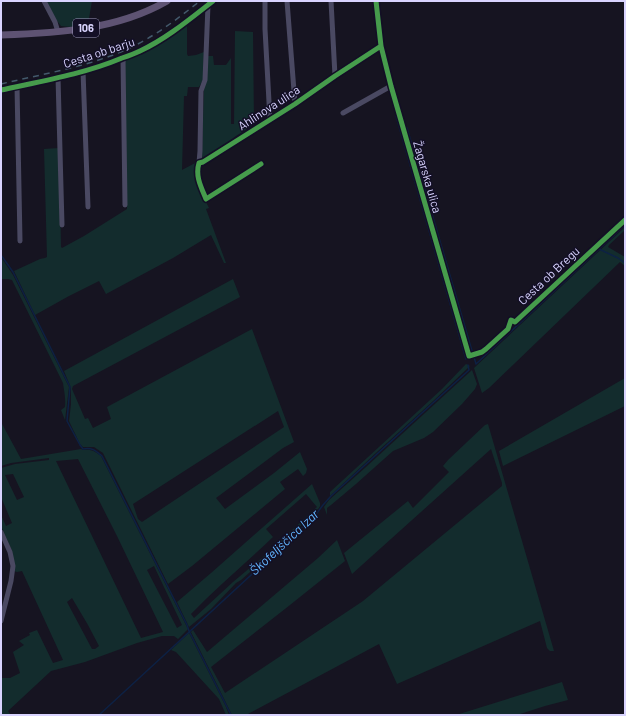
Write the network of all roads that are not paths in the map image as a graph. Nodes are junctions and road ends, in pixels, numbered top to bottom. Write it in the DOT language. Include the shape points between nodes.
graph roads {
  1 [pos="44,1"];
  2 [pos="167,1"];
  3 [pos="213,1"];
  4 [pos="265,1"];
  5 [pos="287,1"];
  6 [pos="331,1"];
  7 [pos="376,1"];
  8 [pos="208,5"];
  9 [pos="58,32"];
  10 [pos="1,35"];
  11 [pos="381,46"];
  12 [pos="123,58"];
  13 [pos="83,71"];
  14 [pos="335,76"];
  15 [pos="58,77"];
  16 [pos="17,86"];
  17 [pos="391,86"];
  18 [pos="1,90"];
  19 [pos="295,104"];
  20 [pos="343,113"];
  21 [pos="270,120"];
  22 [pos="199,163"];
  23 [pos="261,164"];
  24 [pos="125,205"];
  25 [pos="88,207"];
  26 [pos="62,225"];
  27 [pos="20,240"];
  28 [pos="511,320"];
  29 [pos="1,532"];
  30 [pos="3,607"];
  31 [pos="1,621"];
  1 -- 9 [label="street"];
  2 -- 9 [label="main road, 106" via="148,11 105,25"];
  3 -- 8 [label="street, Cesta ob barju"];
  4 -- 21 [label="street"];
  5 -- 19 [label="street"];
  6 -- 14 [label="street"];
  7 -- 11 [label="street, Žagarska ulica"];
  8 -- 12 [label="street, Cesta ob barju" via="162,38"];
  8 -- 22 [label="street" via="205,80 201,91"];
  9 -- 10 [label="main road, 106"];
  11 -- 14 [label="street, Ahlinova ulica"];
  11 -- 17 [label="street, Žagarska ulica"];
  12 -- 13 [label="street, Cesta ob barju"];
  12 -- 24 [label="street, Cesta ob barju"];
  13 -- 15 [label="street, Cesta ob barju"];
  13 -- 25 [label="street, Cesta ob barju"];
  14 -- 19 [label="street, Ahlinova ulica"];
  15 -- 16 [label="street, Cesta ob barju"];
  15 -- 26 [label="street, Cesta ob barju"];
  16 -- 18 [label="street, Cesta ob barju"];
  16 -- 27 [label="street"];
  17 -- 20 [label="street"];
  17 -- 28 [label="street, Žagarska ulica" via="469,356 486,349 508,329"];
  19 -- 21 [label="street, Ahlinova ulica"];
  21 -- 22 [label="street, Ahlinova ulica"];
  22 -- 23 [label="street" via="198,178 206,199"];
  29 -- 30 [label="street" via="13,566"];
  30 -- 31 [label="street"];
}
